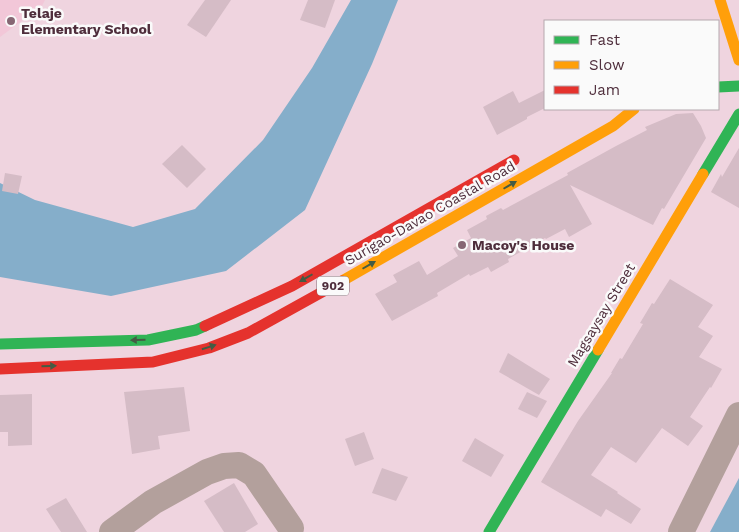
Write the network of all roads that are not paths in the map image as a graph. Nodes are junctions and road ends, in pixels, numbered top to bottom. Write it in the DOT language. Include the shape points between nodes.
graph roads {
  1 [pos="720,0"];
  2 [pos="739,60"];
  3 [pos="739,86"];
  4 [pos="719,87"];
  5 [pos="633,110"];
  6 [pos="739,114"];
  7 [pos="523,156"];
  8 [pos="264,300"];
  9 [pos="273,320"];
  10 [pos="0,344"];
  11 [pos="0,368"];
  12 [pos="739,415"];
  13 [pos="291,528"];
  14 [pos="112,532"];
  15 [pos="489,532"];
  16 [pos="681,532"];
  1 -- 2 [label="main road"];
  3 -- 4 [label="main road"];
  9 -- 5 [label="main road, Surigao-Davao Coastal Road / 902, one-way" via="613,126"];
  6 -- 15 [label="main road, Magsaysay Street"];
  7 -- 8 [label="main road, Surigao-Davao Coastal Road / 902, one-way"];
  8 -- 9 [label="main road"];
  8 -- 10 [label="main road, Surigao-Davao Coastal Road / 902, one-way" via="196,330 148,340"];
  11 -- 9 [label="main road, Surigao-Davao Coastal Road / 902, one-way" via="152,362 209,348"];
  12 -- 16 [label="street"];
  13 -- 14 [label="street" via="254,474 239,465 207,472 153,502"];
}
